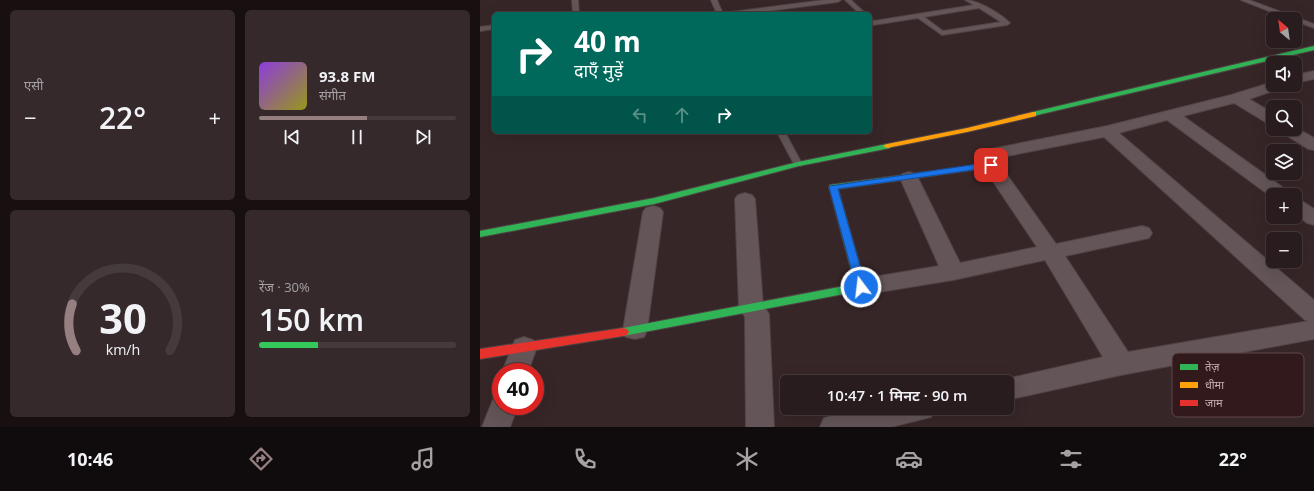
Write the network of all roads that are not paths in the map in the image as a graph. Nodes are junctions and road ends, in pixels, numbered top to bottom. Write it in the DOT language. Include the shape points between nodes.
graph roads {
  1 [pos="575,0"];
  2 [pos="714,0"];
  3 [pos="838,0"];
  4 [pos="848,0"];
  5 [pos="968,0"];
  6 [pos="1244,0"];
  7 [pos="980,6"];
  8 [pos="576,12"];
  9 [pos="719,12"];
  10 [pos="746,12"];
  11 [pos="861,12"];
  12 [pos="1276,12"];
  13 [pos="919,16"];
  14 [pos="872,22"];
  15 [pos="1302,22"];
  16 [pos="1314,26"];
  17 [pos="492,27"];
  18 [pos="480,29"];
  19 [pos="1314,48"];
  20 [pos="1314,75"];
  21 [pos="1302,78"];
  22 [pos="1302,82"];
  23 [pos="1266,88"];
  24 [pos="1314,88"];
  25 [pos="1236,98"];
  26 [pos="1169,114"];
  27 [pos="1266,116"];
  28 [pos="1107,131"];
  29 [pos="783,134"];
  30 [pos="1299,136"];
  31 [pos="1314,145"];
  32 [pos="798,164"];
  33 [pos="991,165"];
  34 [pos="909,178"];
  35 [pos="1271,188"];
  36 [pos="745,199"];
  37 [pos="1302,210"];
  38 [pos="653,212"];
  39 [pos="1314,219"];
  40 [pos="1142,233"];
  41 [pos="480,234"];
  42 [pos="1051,253"];
  43 [pos="953,272"];
  44 [pos="861,287"];
  45 [pos="751,308"];
  46 [pos="1314,314"];
  47 [pos="635,330"];
  48 [pos="1314,330"];
  49 [pos="524,347"];
  50 [pos="1183,353"];
  51 [pos="480,354"];
  52 [pos="1172,355"];
  53 [pos="518,363"];
  54 [pos="1121,364"];
  55 [pos="1014,387"];
  56 [pos="501,415"];
  57 [pos="898,415"];
  58 [pos="876,422"];
  59 [pos="496,427"];
  60 [pos="760,427"];
  61 [pos="834,427"];
  1 -- 8 [label="lane"];
  2 -- 9 [label="lane"];
  3 -- 10 [label="lane"];
  4 -- 11 [label="lane"];
  5 -- 7 [label="lane"];
  6 -- 12 [label="lane"];
  7 -- 13 [label="lane"];
  7 -- 13 [label="lane" via="1007,23 942,33"];
  13 -- 14 [label="lane"];
  15 -- 16 [label="lane"];
  17 -- 18 [label="lane"];
  19 -- 32 [label="street" via="968,130"];
  20 -- 21 [label="street"];
  22 -- 24 [label="street"];
  23 -- 25 [label="street"];
  25 -- 26 [label="street"];
  25 -- 27 [label="street"];
  26 -- 28 [label="street"];
  26 -- 35 [label="street"];
  28 -- 33 [label="street" via="987,155"];
  28 -- 46 [label="street"];
  29 -- 32 [label="lane"];
  30 -- 31 [label="street"];
  32 -- 41 [label="street" via="654,201"];
  33 -- 34 [label="street"];
  33 -- 42 [label="street"];
  34 -- 43 [label="street"];
  34 -- 44 [label="street" via="833,187"];
  36 -- 45 [label="street"];
  37 -- 39 [label="street"];
  38 -- 47 [label="street"];
  40 -- 42 [label="street"];
  42 -- 43 [label="street"];
  42 -- 54 [label="street"];
  43 -- 44 [label="street"];
  44 -- 45 [label="street"];
  45 -- 47 [label="street"];
  45 -- 60 [label="street" via="757,314"];
  47 -- 49 [label="street"];
  48 -- 50 [label="street"];
  49 -- 51 [label="street"];
  49 -- 53 [label="street"];
  52 -- 54 [label="street"];
  54 -- 55 [label="street"];
  56 -- 59 [label="street"];
  57 -- 58 [label="street"];
  58 -- 61 [label="street"];
}
